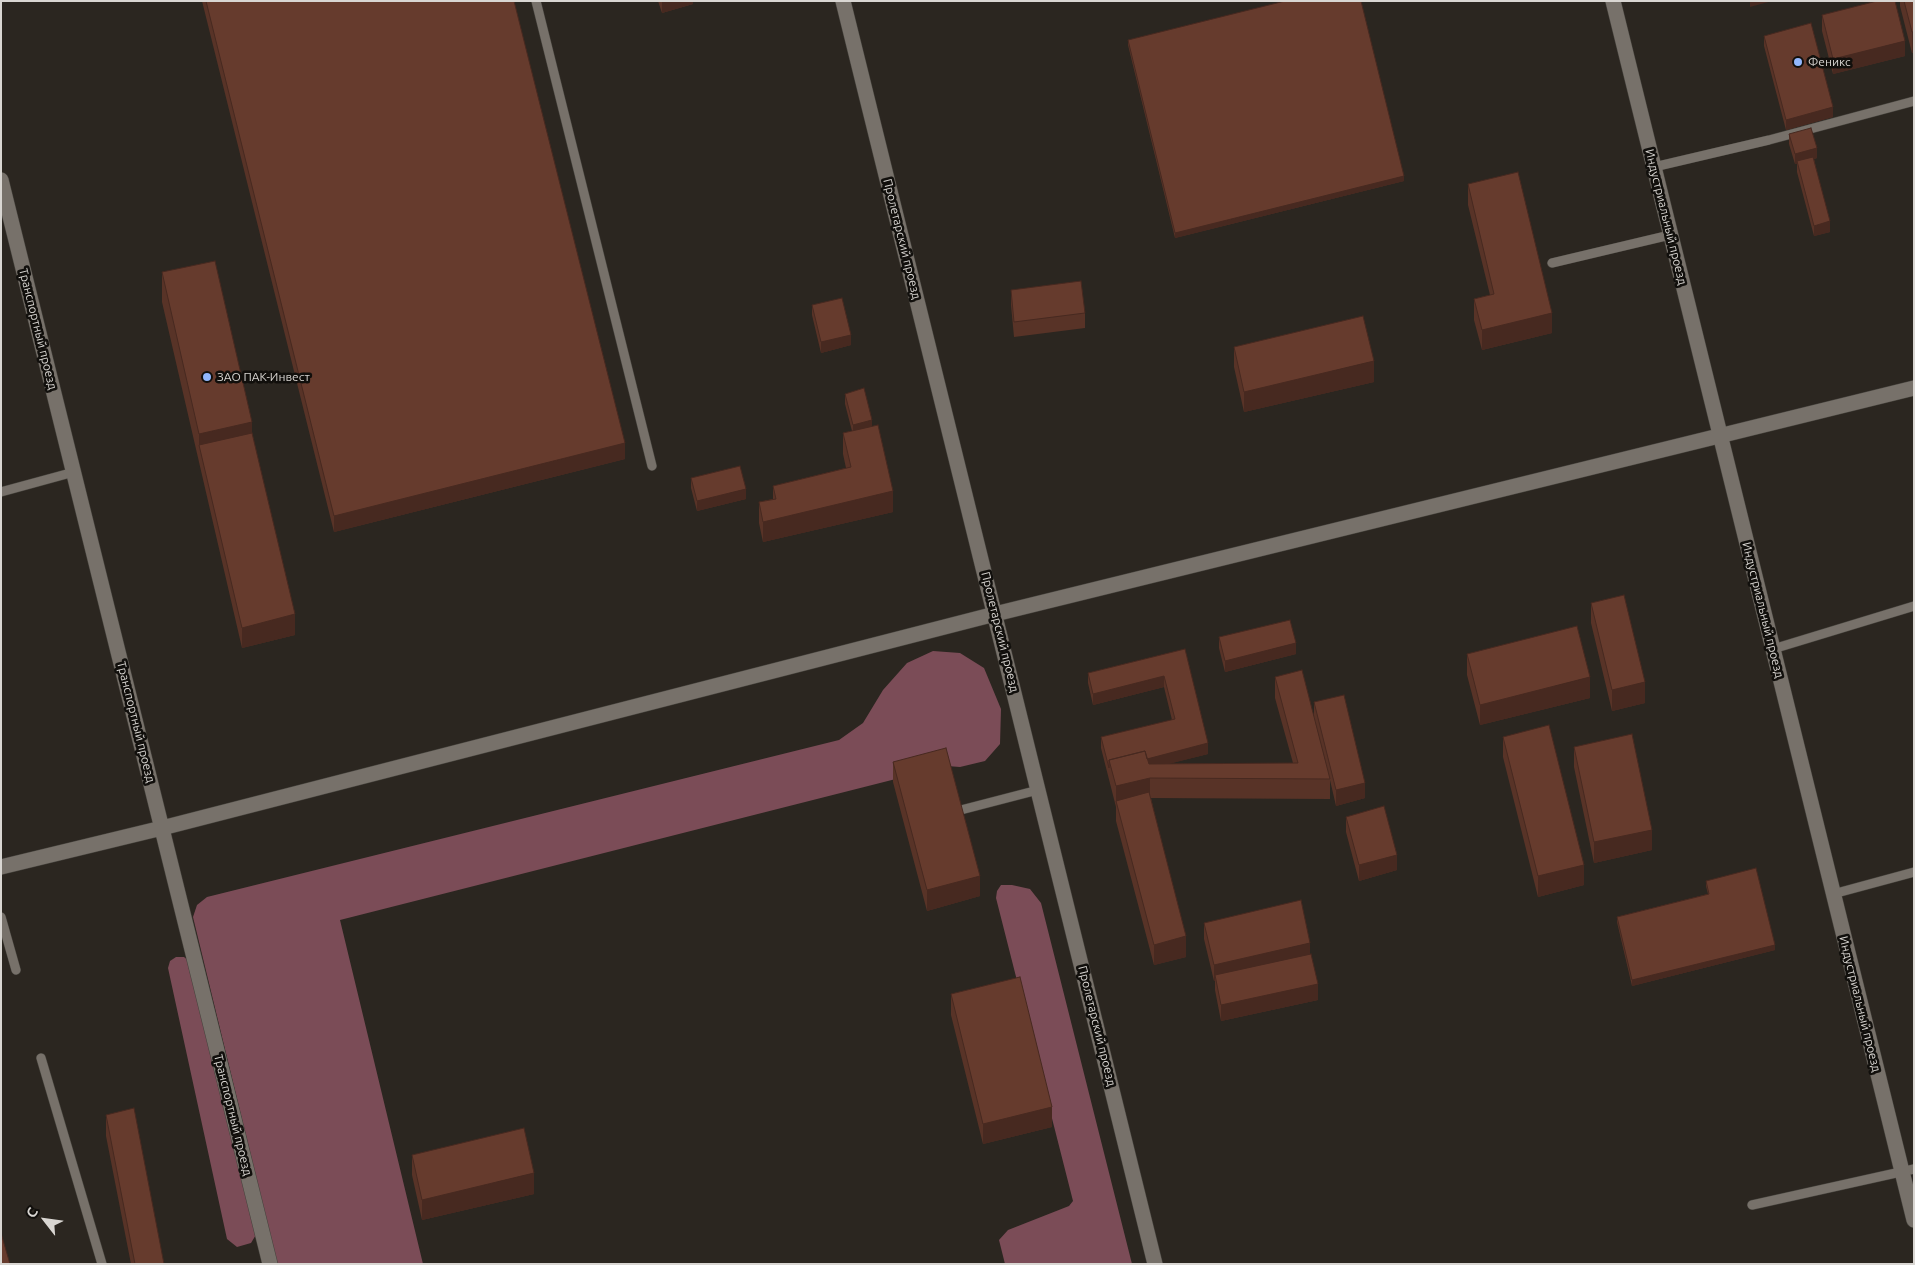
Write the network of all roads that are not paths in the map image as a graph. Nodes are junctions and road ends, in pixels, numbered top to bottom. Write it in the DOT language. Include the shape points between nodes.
graph roads {
  1 [pos="536,1"];
  2 [pos="843,1"];
  3 [pos="1613,1"];
  4 [pos="1914,101"];
  5 [pos="1654,167"];
  6 [pos="1,180"];
  7 [pos="1670,235"];
  8 [pos="1552,263"];
  9 [pos="1914,388"];
  10 [pos="1720,435"];
  11 [pos="652,466"];
  12 [pos="74,472"];
  13 [pos="1,492"];
  14 [pos="1914,606"];
  15 [pos="995,614"];
  16 [pos="1773,650"];
  17 [pos="1038,790"];
  18 [pos="958,811"];
  19 [pos="162,828"];
  20 [pos="1,867"];
  21 [pos="1914,872"];
  22 [pos="1833,894"];
  23 [pos="1,917"];
  24 [pos="16,970"];
  25 [pos="41,1058"];
  26 [pos="1908,1170"];
  27 [pos="1752,1205"];
  28 [pos="1914,1220"];
  29 [pos="102,1264"];
  30 [pos="270,1264"];
  31 [pos="1155,1264"];
  1 -- 11 [label="lane"];
  2 -- 15 [label="street, Пролетарский проезд"];
  3 -- 5 [label="street, Индустриальный проезд"];
  4 -- 5 [label="lane"];
  5 -- 7 [label="street, Индустриальный проезд"];
  6 -- 12 [label="street, Транспортный проезд"];
  7 -- 8 [label="lane"];
  7 -- 10 [label="street, Индустриальный проезд"];
  9 -- 10 [label="street"];
  10 -- 15 [label="street"];
  10 -- 16 [label="street, Индустриальный проезд"];
  12 -- 13 [label="lane"];
  12 -- 19 [label="street, Транспортный проезд"];
  14 -- 16 [label="lane"];
  15 -- 17 [label="street, Пролетарский проезд"];
  15 -- 19 [label="street"];
  16 -- 22 [label="street, Индустриальный проезд"];
  17 -- 18 [label="lane"];
  17 -- 31 [label="street, Пролетарский проезд"];
  19 -- 20 [label="street"];
  19 -- 30 [label="street, Транспортный проезд"];
  21 -- 22 [label="lane"];
  22 -- 26 [label="street, Индустриальный проезд"];
  23 -- 24 [label="lane"];
  25 -- 29 [label="lane"];
  26 -- 27 [label="lane"];
  26 -- 28 [label="street, Индустриальный проезд"];
}
